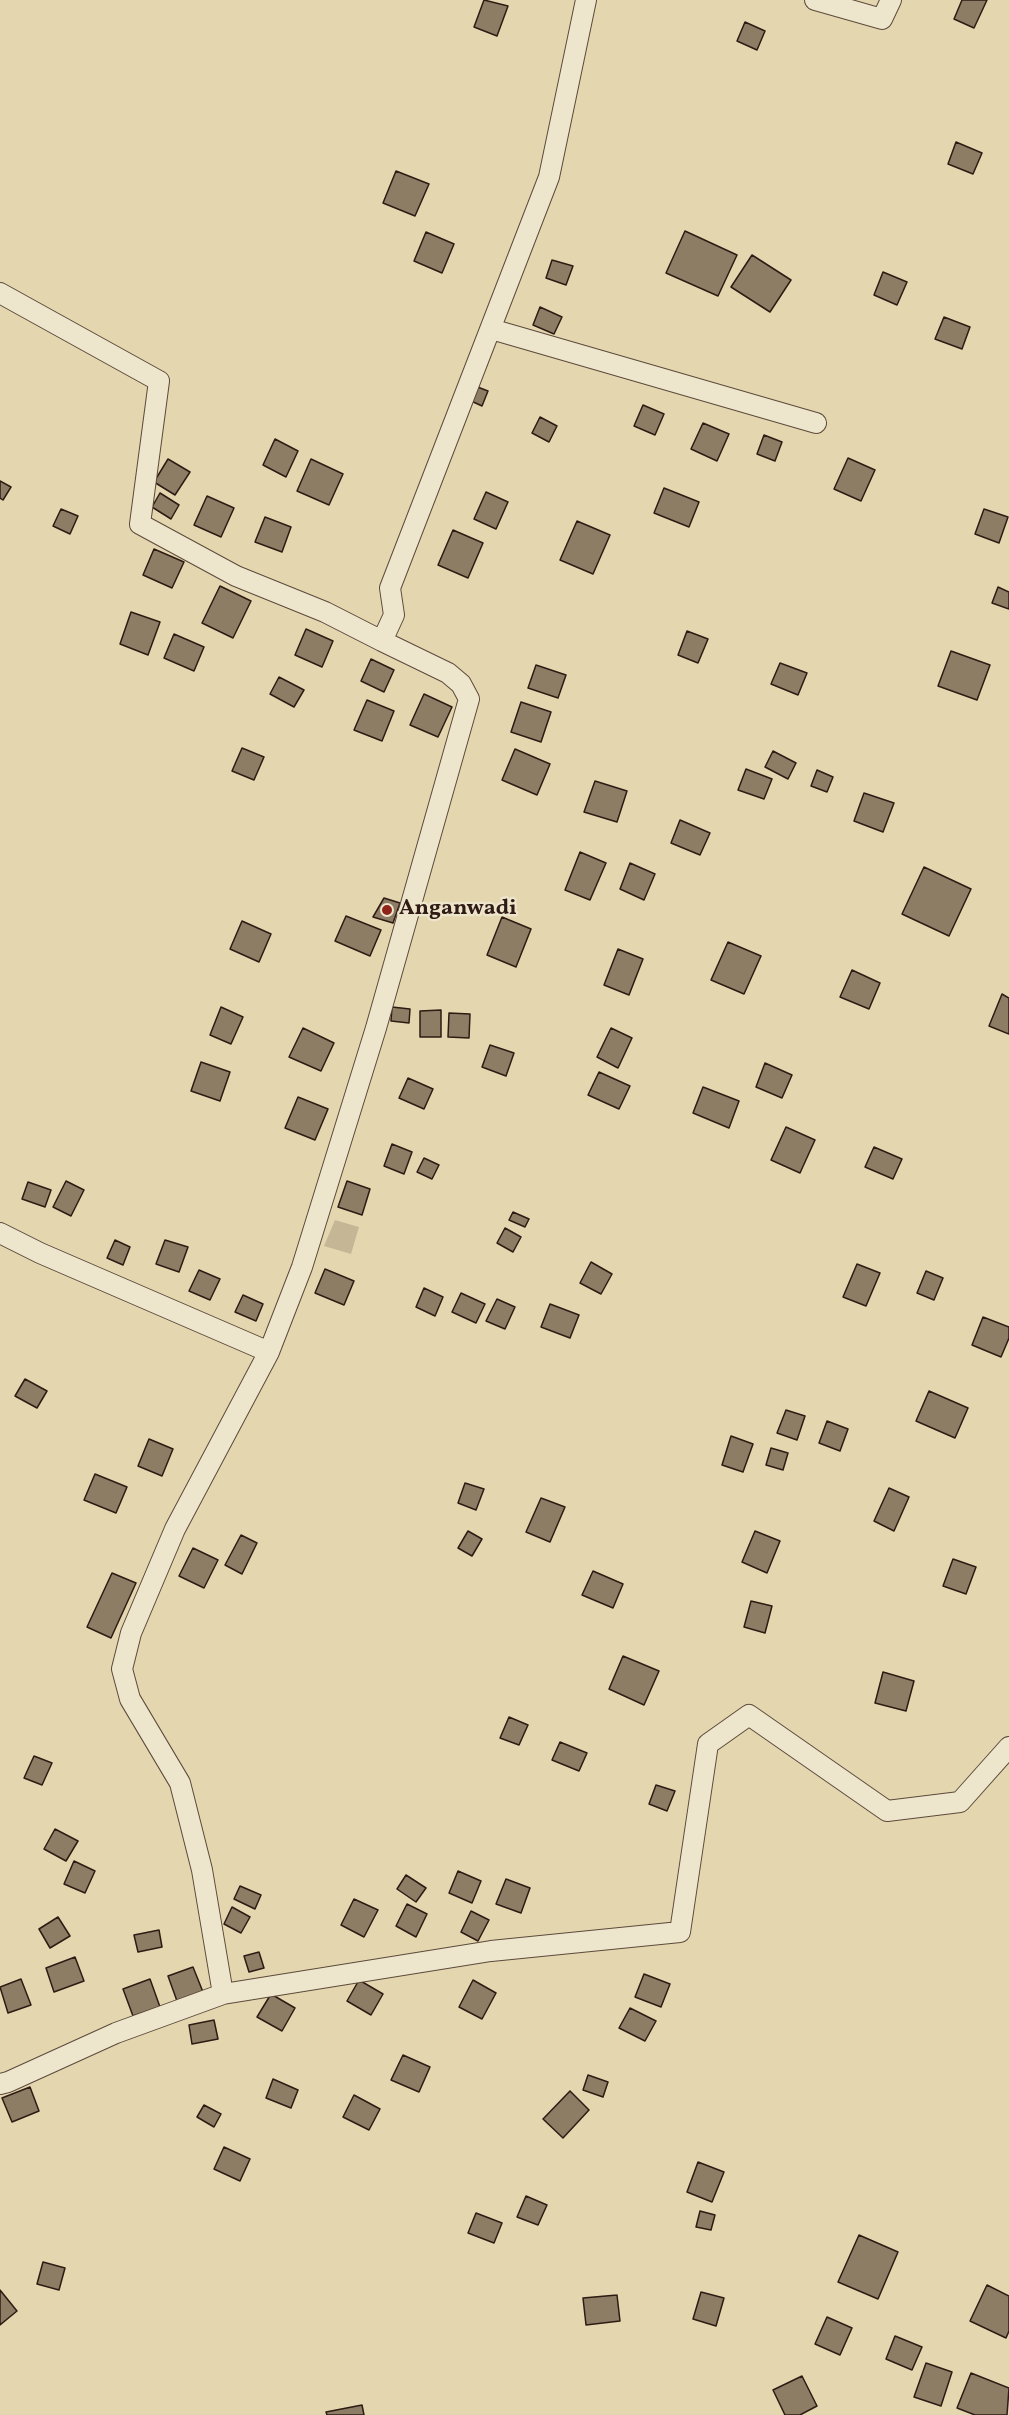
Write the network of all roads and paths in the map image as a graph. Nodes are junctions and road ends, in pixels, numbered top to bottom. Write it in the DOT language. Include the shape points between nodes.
graph roads {
  1 [pos="586,0"];
  2 [pos="814,0"];
  3 [pos="891,0"];
  4 [pos="0,293"];
  5 [pos="491,329"];
  6 [pos="816,423"];
  7 [pos="382,641"];
  8 [pos="0,1233"];
  9 [pos="269,1352"];
  10 [pos="1009,1747"];
  11 [pos="223,1994"];
  12 [pos="0,2084"];
  1 -- 5 [label="street" via="549,177"];
  2 -- 3 [label="street" via="882,19"];
  4 -- 7 [label="street" via="159,381 140,524 236,576 325,612"];
  5 -- 6 [label="street"];
  5 -- 7 [label="street" via="390,588 394,615"];
  7 -- 9 [label="street" via="448,674 461,684 469,699 376,1028 302,1267"];
  8 -- 9 [label="street"];
  9 -- 11 [label="street" via="175,1529 130,1633 122,1669 130,1699 180,1783 202,1870"];
  10 -- 11 [label="street" via="960,1802 887,1811 749,1715 708,1744 680,1932 491,1952"];
  11 -- 12 [label="street" via="116,2032"];
}
